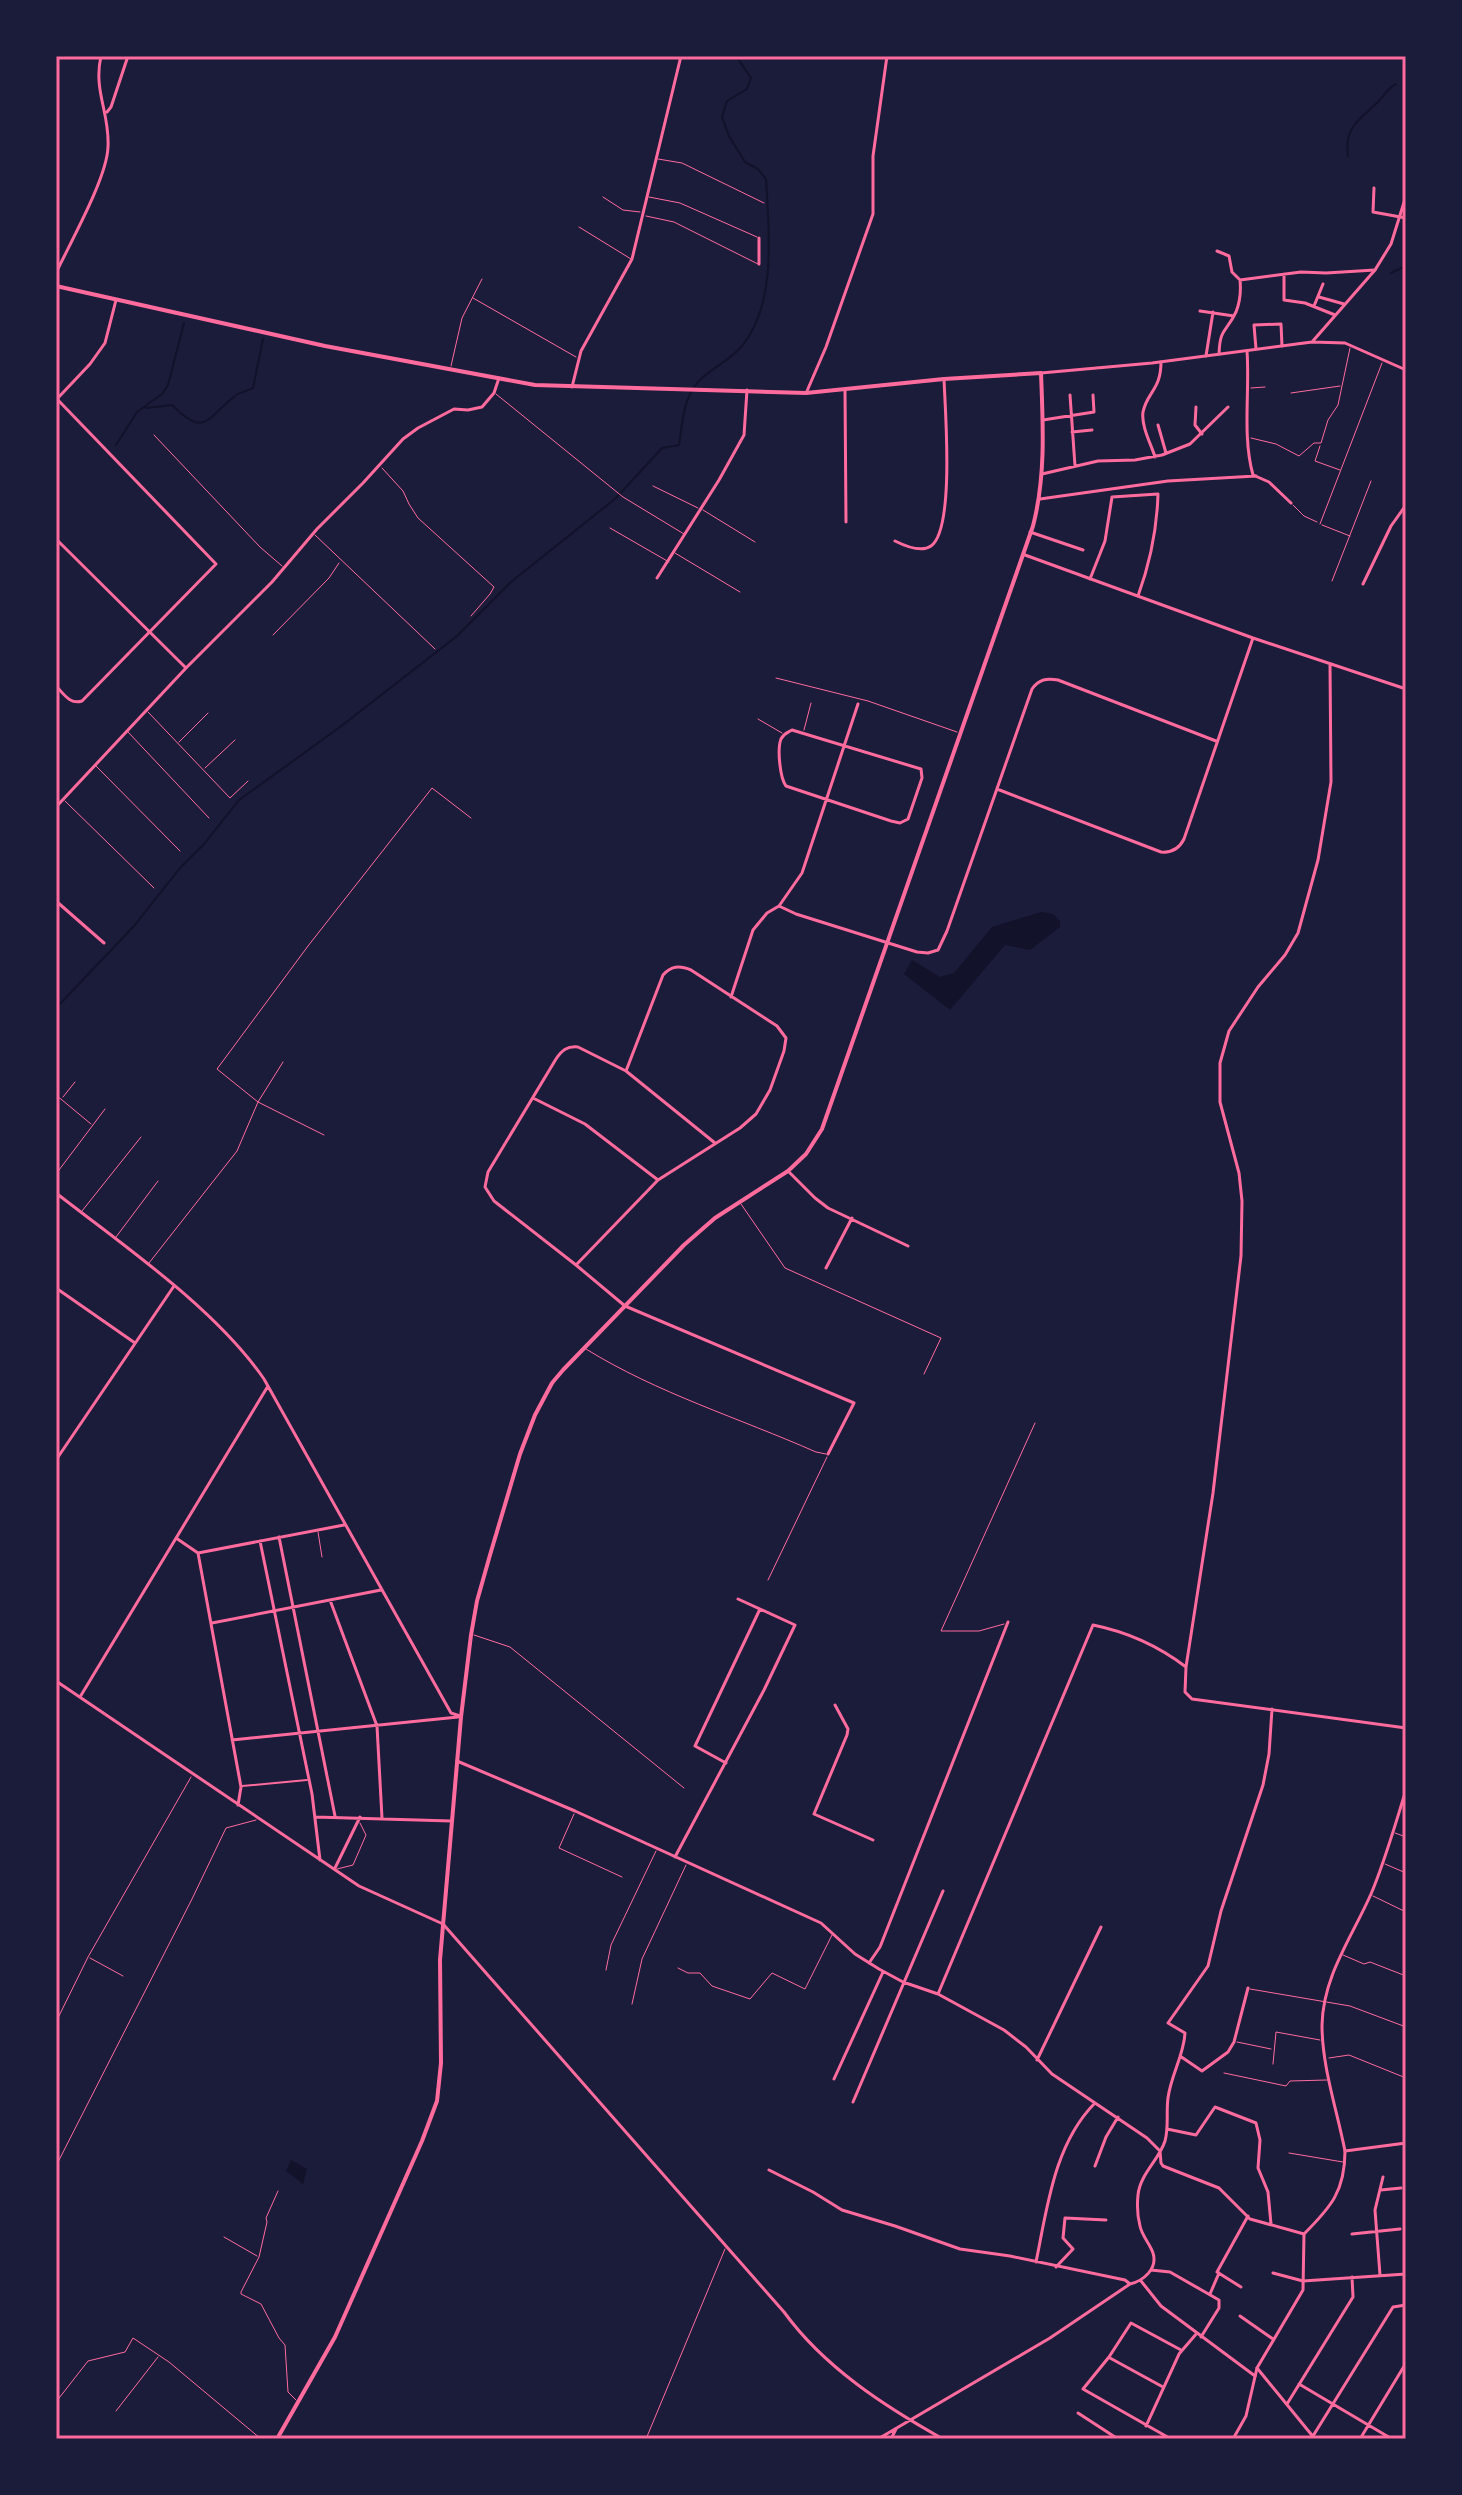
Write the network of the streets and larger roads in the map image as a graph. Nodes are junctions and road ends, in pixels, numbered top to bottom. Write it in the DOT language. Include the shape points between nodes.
graph roads {
  1 [pos="101,56"];
  2 [pos="128,56"];
  3 [pos="681,56"];
  4 [pos="887,56"];
  5 [pos="107,113"];
  6 [pos="1374,188"];
  7 [pos="1406,196"];
  8 [pos="1403,218"];
  9 [pos="759,238"];
  10 [pos="1217,251"];
  11 [pos="759,264"];
  12 [pos="1375,270"];
  13 [pos="56,273"];
  14 [pos="1284,274"];
  15 [pos="1240,280"];
  16 [pos="1323,284"];
  17 [pos="56,286"];
  18 [pos="1319,297"];
  19 [pos="116,300"];
  20 [pos="1344,304"];
  21 [pos="1314,306"];
  22 [pos="1200,311"];
  23 [pos="1213,312"];
  24 [pos="1335,315"];
  25 [pos="1234,316"];
  26 [pos="1312,342"];
  27 [pos="1282,346"];
  28 [pos="1256,350"];
  29 [pos="1247,351"];
  30 [pos="1219,354"];
  31 [pos="1206,356"];
  32 [pos="1161,362"];
  33 [pos="1406,370"];
  34 [pos="1041,373"];
  35 [pos="499,378"];
  36 [pos="944,379"];
  37 [pos="572,387"];
  38 [pos="747,390"];
  39 [pos="845,390"];
  40 [pos="806,393"];
  41 [pos="1070,395"];
  42 [pos="1093,395"];
  43 [pos="57,400"];
  44 [pos="1196,407"];
  45 [pos="1228,407"];
  46 [pos="1072,417"];
  47 [pos="1043,420"];
  48 [pos="1158,425"];
  49 [pos="1092,430"];
  50 [pos="1072,432"];
  51 [pos="1202,434"];
  52 [pos="1166,453"];
  53 [pos="1155,457"];
  54 [pos="1075,466"];
  55 [pos="1042,474"];
  56 [pos="1256,476"];
  57 [pos="1040,499"];
  58 [pos="1291,503"];
  59 [pos="1406,505"];
  60 [pos="846,522"];
  61 [pos="1030,532"];
  62 [pos="56,539"];
  63 [pos="895,541"];
  64 [pos="1083,550"];
  65 [pos="1023,554"];
  66 [pos="657,578"];
  67 [pos="1090,579"];
  68 [pos="1363,584"];
  69 [pos="1138,596"];
  70 [pos="151,633"];
  71 [pos="1253,638"];
  72 [pos="1330,664"];
  73 [pos="186,668"];
  74 [pos="56,686"];
  75 [pos="1406,689"];
  76 [pos="858,704"];
  77 [pos="1216,741"];
  78 [pos="845,744"];
  79 [pos="997,789"];
  80 [pos="827,801"];
  81 [pos="56,807"];
  82 [pos="56,901"];
  83 [pos="779,906"];
  84 [pos="886,942"];
  85 [pos="104,943"];
  86 [pos="731,997"];
  87 [pos="626,1071"];
  88 [pos="533,1098"];
  89 [pos="715,1143"];
  90 [pos="788,1171"];
  91 [pos="658,1180"];
  92 [pos="56,1193"];
  93 [pos="852,1218"];
  94 [pos="908,1246"];
  95 [pos="576,1265"];
  96 [pos="826,1268"];
  97 [pos="174,1286"];
  98 [pos="56,1288"];
  99 [pos="625,1306"];
  100 [pos="135,1343"];
  101 [pos="268,1386"];
  102 [pos="828,1454"];
  103 [pos="56,1460"];
  104 [pos="344,1525"];
  105 [pos="279,1537"];
  106 [pos="176,1538"];
  107 [pos="260,1541"];
  108 [pos="198,1553"];
  109 [pos="381,1590"];
  110 [pos="738,1599"];
  111 [pos="330,1600"];
  112 [pos="293,1607"];
  113 [pos="760,1609"];
  114 [pos="274,1610"];
  115 [pos="1008,1622"];
  116 [pos="211,1623"];
  117 [pos="1186,1667"];
  118 [pos="56,1681"];
  119 [pos="80,1697"];
  120 [pos="835,1705"];
  121 [pos="1272,1709"];
  122 [pos="461,1717"];
  123 [pos="377,1726"];
  124 [pos="1406,1728"];
  125 [pos="318,1732"];
  126 [pos="299,1734"];
  127 [pos="232,1740"];
  128 [pos="457,1761"];
  129 [pos="726,1763"];
  130 [pos="308,1780"];
  131 [pos="240,1786"];
  132 [pos="1406,1793"];
  133 [pos="238,1805"];
  134 [pos="335,1816"];
  135 [pos="315,1817"];
  136 [pos="382,1818"];
  137 [pos="359,1819"];
  138 [pos="453,1821"];
  139 [pos="873,1840"];
  140 [pos="675,1857"];
  141 [pos="320,1860"];
  142 [pos="334,1869"];
  143 [pos="943,1891"];
  144 [pos="443,1924"];
  145 [pos="1101,1927"];
  146 [pos="869,1963"];
  147 [pos="883,1972"];
  148 [pos="905,1982"];
  149 [pos="1248,1988"];
  150 [pos="938,1994"];
  151 [pos="1180,2056"];
  152 [pos="1037,2060"];
  153 [pos="834,2079"];
  154 [pos="853,2102"];
  155 [pos="1095,2103"];
  156 [pos="1118,2117"];
  157 [pos="1167,2129"];
  158 [pos="1406,2143"];
  159 [pos="1160,2150"];
  160 [pos="1345,2151"];
  161 [pos="1095,2166"];
  162 [pos="769,2170"];
  163 [pos="1383,2177"];
  164 [pos="1401,2188"];
  165 [pos="1380,2190"];
  166 [pos="1248,2216"];
  167 [pos="1106,2220"];
  168 [pos="1271,2224"];
  169 [pos="1400,2229"];
  170 [pos="1377,2231"];
  171 [pos="1304,2234"];
  172 [pos="1352,2234"];
  173 [pos="1036,2262"];
  174 [pos="1056,2267"];
  175 [pos="1151,2270"];
  176 [pos="1219,2273"];
  177 [pos="1273,2273"];
  178 [pos="1406,2274"];
  179 [pos="1380,2275"];
  180 [pos="1279,2276"];
  181 [pos="1352,2277"];
  182 [pos="1274,2280"];
  183 [pos="1141,2281"];
  184 [pos="1303,2281"];
  185 [pos="1130,2284"];
  186 [pos="1241,2287"];
  187 [pos="1210,2294"];
  188 [pos="1406,2305"];
  189 [pos="1240,2316"];
  190 [pos="1197,2333"];
  191 [pos="1201,2337"];
  192 [pos="1273,2339"];
  193 [pos="1181,2350"];
  194 [pos="1109,2357"];
  195 [pos="1406,2363"];
  196 [pos="1257,2368"];
  197 [pos="1255,2376"];
  198 [pos="1299,2384"];
  199 [pos="1163,2387"];
  200 [pos="1287,2404"];
  201 [pos="1334,2404"];
  202 [pos="1078,2413"];
  203 [pos="909,2420"];
  204 [pos="1369,2425"];
  205 [pos="1146,2426"];
  206 [pos="896,2429"];
  207 [pos="1109,2437"];
  208 [pos="1314,2438"];
  209 [pos="277,2439"];
  210 [pos="878,2439"];
  211 [pos="891,2439"];
  212 [pos="943,2439"];
  213 [pos="1118,2439"];
  214 [pos="1171,2439"];
  215 [pos="1233,2439"];
  216 [pos="1360,2439"];
  217 [pos="1392,2439"];
  1 -- 5 [label="street" via="98,89"];
  2 -- 5 [label="street"];
  3 -- 37 [label="street" via="632,259 579,358"];
  4 -- 40 [label="street" via="873,156 873,214"];
  5 -- 13 [label="street" via="104,169"];
  6 -- 8 [label="street" via="1373,212"];
  7 -- 8 [label="street"];
  8 -- 12 [label="street"];
  9 -- 11 [label="street"];
  10 -- 15 [label="street" via="1229,256"];
  12 -- 14 [label="street"];
  12 -- 20 [label="street"];
  14 -- 15 [label="street"];
  14 -- 21 [label="street" via="1284,300"];
  15 -- 25 [label="street"];
  16 -- 18 [label="street"];
  17 -- 19 [label="main road"];
  18 -- 20 [label="street"];
  18 -- 21 [label="street"];
  19 -- 35 [label="main road"];
  19 -- 43 [label="street" via="105,343"];
  20 -- 24 [label="street"];
  21 -- 24 [label="street"];
  22 -- 23 [label="street"];
  23 -- 25 [label="street"];
  23 -- 31 [label="street"];
  24 -- 26 [label="street"];
  25 -- 30 [label="street" via="1224,328"];
  26 -- 27 [label="street"];
  26 -- 33 [label="street" via="1351,346"];
  27 -- 28 [label="street"];
  27 -- 28 [label="street" via="1281,324 1254,325"];
  28 -- 29 [label="street"];
  29 -- 30 [label="street"];
  29 -- 56 [label="street" via="1248,437"];
  30 -- 31 [label="street"];
  31 -- 32 [label="street"];
  32 -- 34 [label="street"];
  32 -- 53 [label="street" via="1161,376 1143,408"];
  34 -- 36 [label="main road"];
  34 -- 47 [label="main road"];
  35 -- 37 [label="main road"];
  35 -- 73 [label="street" via="482,407 454,409 403,439"];
  36 -- 39 [label="main road"];
  36 -- 63 [label="street" via="943,520 929,547"];
  37 -- 38 [label="main road"];
  38 -- 40 [label="main road"];
  38 -- 66 [label="street" via="744,435"];
  39 -- 40 [label="main road"];
  39 -- 60 [label="street"];
  41 -- 46 [label="street"];
  42 -- 46 [label="street" via="1094,412"];
  43 -- 70 [label="street" via="216,564"];
  44 -- 51 [label="street" via="1195,425"];
  45 -- 51 [label="street"];
  46 -- 47 [label="street"];
  46 -- 50 [label="street"];
  47 -- 55 [label="main road"];
  48 -- 52 [label="street"];
  49 -- 50 [label="street"];
  50 -- 54 [label="street"];
  51 -- 52 [label="street"];
  52 -- 53 [label="street"];
  53 -- 54 [label="street"];
  54 -- 55 [label="street"];
  55 -- 57 [label="main road"];
  56 -- 57 [label="street" via="1168,481"];
  56 -- 58 [label="street"];
  57 -- 61 [label="main road"];
  59 -- 68 [label="street"];
  61 -- 64 [label="street"];
  61 -- 65 [label="main road"];
  62 -- 70 [label="street"];
  65 -- 67 [label="street"];
  65 -- 84 [label="main road"];
  67 -- 69 [label="street"];
  67 -- 69 [label="street" via="1105,541 1112,497 1158,494 1158,519"];
  69 -- 71 [label="street"];
  70 -- 73 [label="street"];
  70 -- 74 [label="street" via="82,701 74,702"];
  71 -- 72 [label="street"];
  71 -- 77 [label="street"];
  72 -- 75 [label="street"];
  72 -- 117 [label="street" via="1331,782 1298,933 1229,1031 1220,1063 1220,1102 1239,1173 1241,1256"];
  73 -- 81 [label="street"];
  76 -- 78 [label="street"];
  77 -- 79 [label="street" via="1046,679 1032,689"];
  77 -- 79 [label="street" via="1181,846 1168,853"];
  78 -- 80 [label="street"];
  78 -- 80 [label="street" via="792,730 780,742 783,782"];
  78 -- 80 [label="street" via="921,769 922,778 908,819 900,823"];
  79 -- 84 [label="street" via="941,946 924,953"];
  80 -- 83 [label="street" via="799,881"];
  82 -- 85 [label="street"];
  83 -- 84 [label="street"];
  83 -- 86 [label="street" via="753,930"];
  84 -- 90 [label="main road" via="822,1129"];
  86 -- 87 [label="street" via="691,970 670,969 663,975"];
  86 -- 89 [label="street" via="777,1026 786,1044 761,1107 748,1123"];
  87 -- 88 [label="street" via="570,1047 559,1055"];
  87 -- 89 [label="street"];
  88 -- 91 [label="street" via="585,1124"];
  88 -- 95 [label="street" via="488,1172 485,1187 494,1201"];
  89 -- 91 [label="street"];
  90 -- 93 [label="street" via="815,1198"];
  90 -- 99 [label="main road" via="698,1232"];
  91 -- 95 [label="street"];
  92 -- 97 [label="street"];
  93 -- 94 [label="street"];
  93 -- 96 [label="street"];
  95 -- 99 [label="street"];
  97 -- 100 [label="street"];
  97 -- 101 [label="street" via="240,1347"];
  98 -- 100 [label="street"];
  99 -- 102 [label="street" via="854,1403"];
  99 -- 122 [label="main road" via="552,1383 535,1415 477,1601"];
  100 -- 103 [label="street"];
  101 -- 104 [label="street"];
  101 -- 106 [label="street"];
  104 -- 105 [label="street"];
  104 -- 109 [label="street"];
  105 -- 107 [label="street"];
  105 -- 112 [label="street"];
  106 -- 108 [label="street"];
  106 -- 119 [label="street"];
  107 -- 108 [label="street"];
  107 -- 114 [label="street"];
  108 -- 116 [label="street"];
  109 -- 111 [label="street"];
  109 -- 122 [label="street" via="451,1713"];
  110 -- 113 [label="street"];
  111 -- 112 [label="street"];
  111 -- 123 [label="street"];
  112 -- 114 [label="street"];
  112 -- 125 [label="street"];
  113 -- 129 [label="street" via="695,1746"];
  113 -- 129 [label="street" via="795,1625"];
  114 -- 116 [label="street"];
  114 -- 126 [label="street"];
  115 -- 146 [label="street" via="880,1947"];
  116 -- 127 [label="street"];
  117 -- 121 [label="street" via="1185,1692 1192,1699"];
  117 -- 150 [label="street" via="1124,1632 1093,1625"];
  118 -- 119 [label="street"];
  119 -- 133 [label="street"];
  120 -- 139 [label="street" via="847,1735 814,1814"];
  121 -- 124 [label="street"];
  121 -- 151 [label="street" via="1263,1785 1208,1966 1168,2023 1185,2033"];
  122 -- 123 [label="street"];
  122 -- 128 [label="main road"];
  123 -- 125 [label="street"];
  123 -- 136 [label="street"];
  125 -- 126 [label="street"];
  125 -- 134 [label="street"];
  126 -- 127 [label="street"];
  126 -- 130 [label="street"];
  127 -- 131 [label="street"];
  128 -- 138 [label="main road"];
  128 -- 140 [label="street"];
  129 -- 140 [label="street"];
  130 -- 131 [label="street"];
  130 -- 135 [label="street"];
  131 -- 133 [label="street"];
  132 -- 160 [label="street" via="1325,2002 1326,2058"];
  133 -- 141 [label="street"];
  134 -- 135 [label="street"];
  134 -- 137 [label="street"];
  135 -- 141 [label="street"];
  136 -- 137 [label="street"];
  136 -- 138 [label="street"];
  137 -- 142 [label="street"];
  138 -- 144 [label="main road"];
  140 -- 146 [label="street" via="818,1921"];
  141 -- 142 [label="street"];
  142 -- 144 [label="street" via="368,1891"];
  143 -- 148 [label="street"];
  144 -- 203 [label="street" via="811,2344"];
  144 -- 209 [label="main road" via="437,2101 341,2325"];
  145 -- 152 [label="street"];
  146 -- 147 [label="street"];
  147 -- 148 [label="street"];
  147 -- 153 [label="street"];
  148 -- 150 [label="street"];
  148 -- 154 [label="street"];
  149 -- 151 [label="street" via="1228,2052 1202,2071"];
  150 -- 152 [label="street" via="1004,2030"];
  151 -- 157 [label="street" via="1167,2101"];
  152 -- 155 [label="street"];
  155 -- 156 [label="street"];
  155 -- 173 [label="street" via="1063,2153"];
  156 -- 159 [label="street"];
  156 -- 161 [label="street"];
  157 -- 159 [label="street"];
  157 -- 168 [label="street" via="1196,2135 1215,2107 1256,2123 1258,2168 1268,2192"];
  158 -- 160 [label="street"];
  159 -- 166 [label="street" via="1163,2166 1219,2188"];
  159 -- 175 [label="street" via="1140,2183 1137,2207 1154,2255"];
  160 -- 171 [label="street" via="1334,2204"];
  162 -- 173 [label="street" via="842,2210 960,2249"];
  163 -- 165 [label="street"];
  164 -- 165 [label="street"];
  165 -- 170 [label="street"];
  166 -- 168 [label="street"];
  166 -- 176 [label="street"];
  167 -- 174 [label="street" via="1065,2218 1063,2238 1073,2249"];
  168 -- 171 [label="street"];
  169 -- 170 [label="street"];
  170 -- 172 [label="street"];
  170 -- 179 [label="street"];
  171 -- 184 [label="street"];
  173 -- 174 [label="street"];
  174 -- 185 [label="street"];
  175 -- 183 [label="street"];
  175 -- 187 [label="street" via="1170,2272"];
  176 -- 186 [label="street"];
  176 -- 187 [label="street"];
  177 -- 180 [label="street"];
  178 -- 179 [label="street"];
  179 -- 181 [label="street"];
  180 -- 182 [label="street"];
  180 -- 184 [label="street"];
  181 -- 184 [label="street"];
  181 -- 198 [label="street" via="1353,2297"];
  183 -- 185 [label="street"];
  183 -- 190 [label="street" via="1161,2306"];
  184 -- 192 [label="street" via="1303,2290"];
  185 -- 203 [label="street"];
  187 -- 191 [label="street" via="1219,2300 1219,2308"];
  188 -- 201 [label="street" via="1393,2307"];
  189 -- 192 [label="street"];
  190 -- 191 [label="street"];
  190 -- 193 [label="street"];
  191 -- 197 [label="street"];
  192 -- 196 [label="street"];
  193 -- 194 [label="street" via="1131,2323"];
  193 -- 199 [label="street"];
  194 -- 199 [label="street"];
  194 -- 205 [label="street" via="1083,2389"];
  195 -- 204 [label="street"];
  196 -- 197 [label="street"];
  196 -- 200 [label="street"];
  197 -- 215 [label="street" via="1246,2416"];
  198 -- 200 [label="street"];
  198 -- 201 [label="street"];
  199 -- 205 [label="street"];
  200 -- 208 [label="street"];
  201 -- 204 [label="street"];
  201 -- 208 [label="street"];
  202 -- 207 [label="street"];
  203 -- 206 [label="street"];
  203 -- 212 [label="street"];
  204 -- 216 [label="street"];
  204 -- 217 [label="street"];
  205 -- 214 [label="street"];
  206 -- 210 [label="street"];
  206 -- 211 [label="street"];
  207 -- 213 [label="street"];
}
